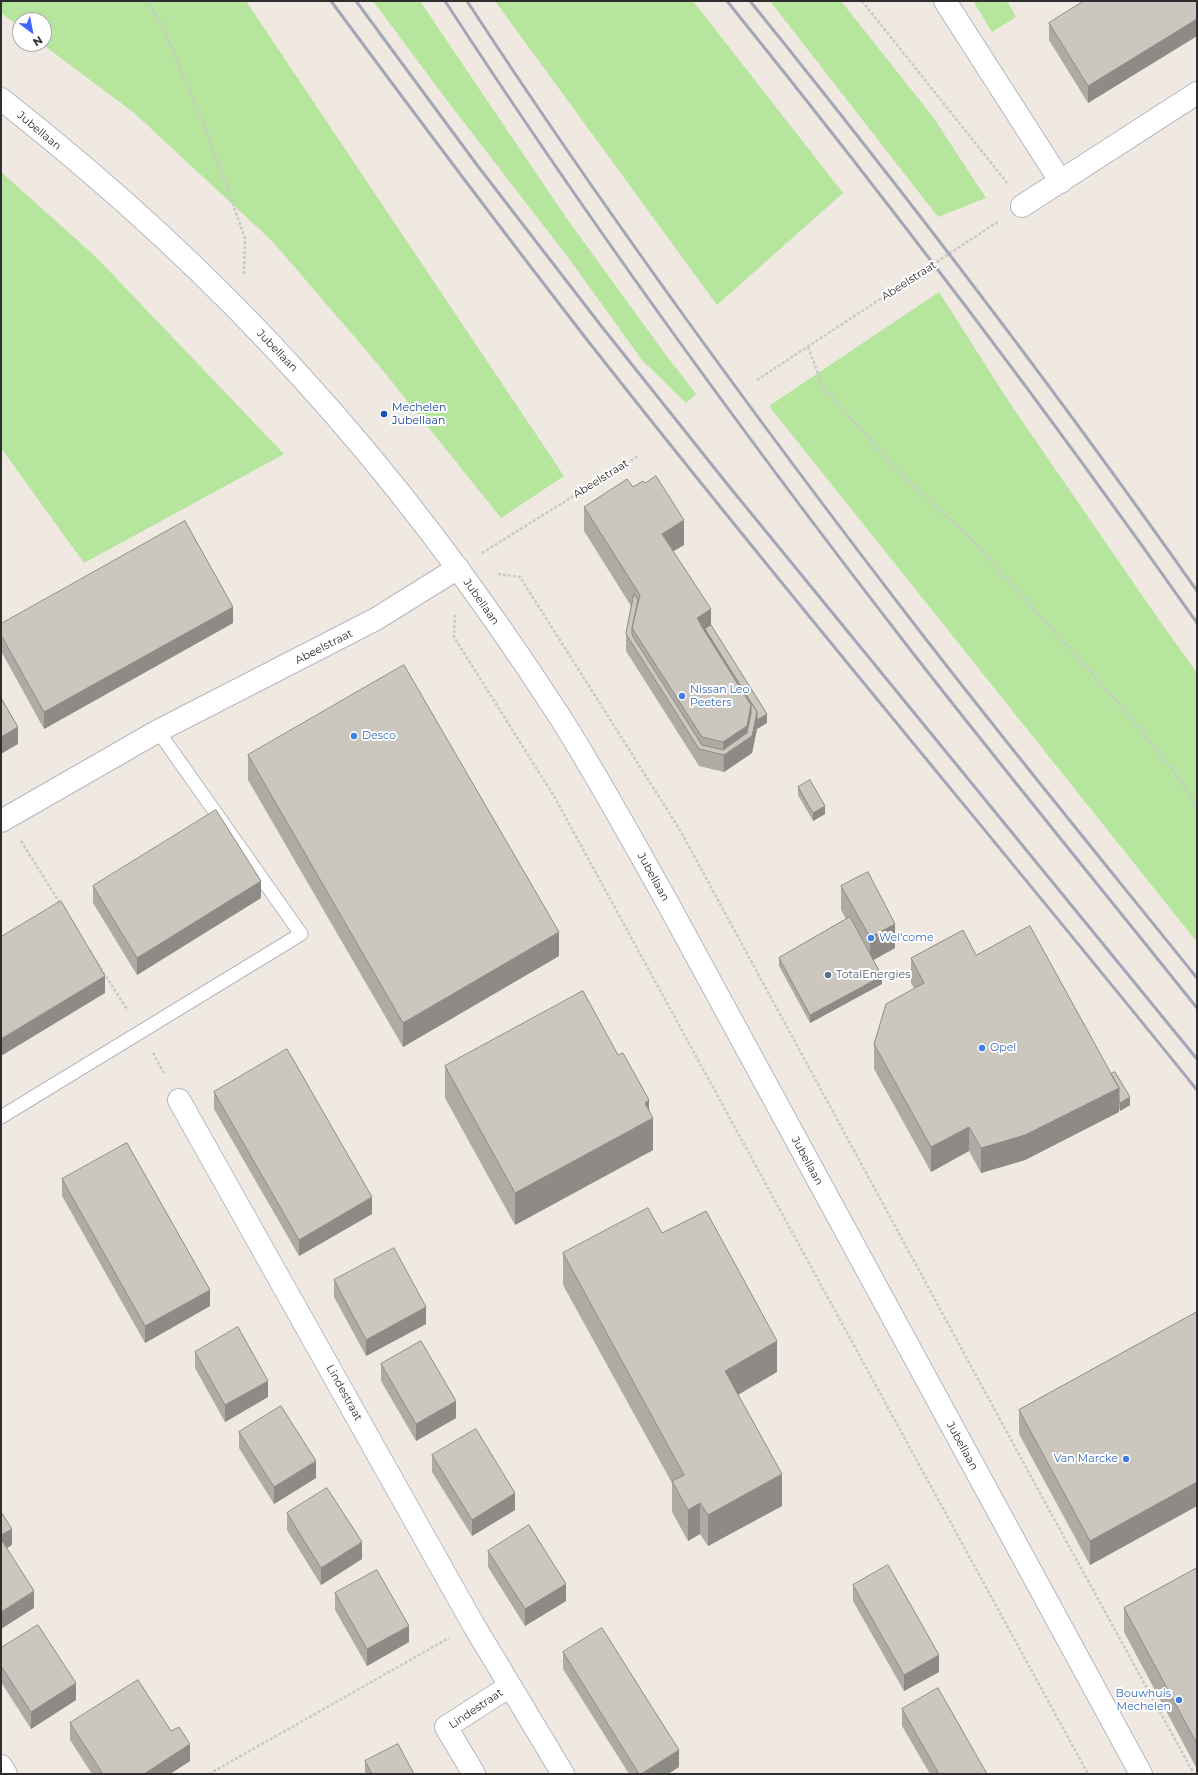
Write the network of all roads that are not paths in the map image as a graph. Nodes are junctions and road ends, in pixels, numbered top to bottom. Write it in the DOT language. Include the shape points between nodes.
graph roads {
  1 [pos="946,1"];
  2 [pos="1197,92"];
  3 [pos="1,99"];
  4 [pos="1061,182"];
  5 [pos="1022,206"];
  6 [pos="458,568"];
  7 [pos="158,731"];
  8 [pos="4,820"];
  9 [pos="179,1100"];
  10 [pos="1,1117"];
  11 [pos="510,1686"];
  12 [pos="1,1766"];
  13 [pos="6,1774"];
  14 [pos="474,1774"];
  15 [pos="563,1774"];
  16 [pos="1141,1774"];
  1 -- 4 [label="main road"];
  2 -- 4 [label="main road"];
  3 -- 6 [label="main road, Jubellaan" via="127,205 218,291 302,378 382,470"];
  4 -- 5 [label="main road"];
  6 -- 7 [label="main road, Abeelstraat" via="376,620"];
  6 -- 16 [label="main road, Jubellaan" via="560,718 613,806"];
  7 -- 8 [label="main road, Abeelstraat"];
  7 -- 10 [label="lane" via="301,934"];
  9 -- 11 [label="main road, Lindestraat"];
  11 -- 14 [label="main road, Lindestraat" via="446,1727"];
  11 -- 15 [label="main road, Lindestraat"];
  12 -- 13 [label="main road"];
}
